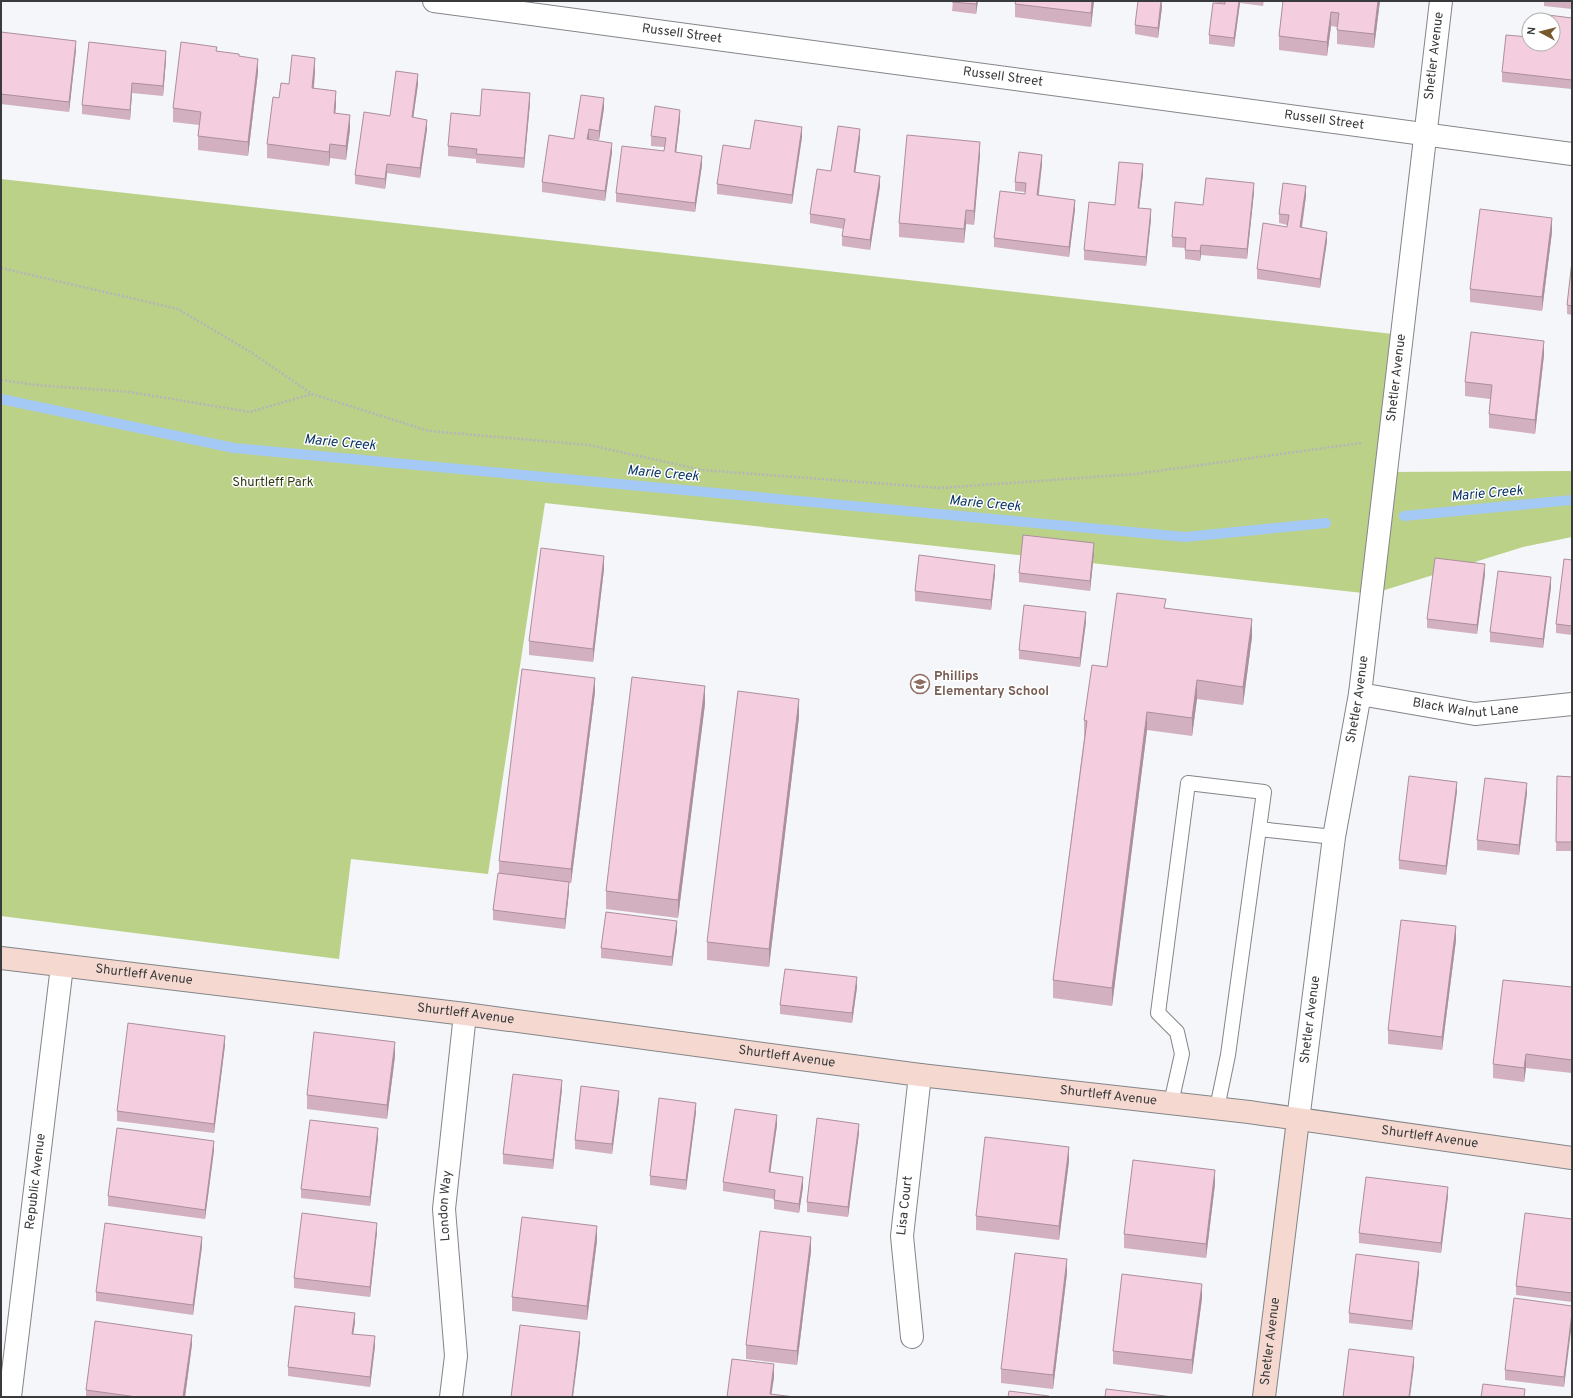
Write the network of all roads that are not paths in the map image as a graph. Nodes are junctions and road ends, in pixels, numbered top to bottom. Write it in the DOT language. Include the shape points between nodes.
graph roads {
  1 [pos="434,1"];
  2 [pos="1441,1"];
  3 [pos="1425,134"];
  4 [pos="1572,154"];
  5 [pos="1360,694"];
  6 [pos="1572,704"];
  7 [pos="1259,829"];
  8 [pos="1334,836"];
  9 [pos="1,958"];
  10 [pos="62,966"];
  11 [pos="465,1014"];
  12 [pos="920,1076"];
  13 [pos="1170,1103"];
  14 [pos="1217,1108"];
  15 [pos="1298,1120"];
  16 [pos="1572,1158"];
  17 [pos="912,1337"];
  18 [pos="10,1397"];
  19 [pos="451,1397"];
  20 [pos="1264,1397"];
  1 -- 3 [label="street, Russell Street"];
  2 -- 3 [label="street, Shetler Avenue"];
  3 -- 4 [label="street, Russell Street"];
  3 -- 5 [label="street, Shetler Avenue"];
  5 -- 6 [label="street, Black Walnut Lane" via="1475,714"];
  5 -- 8 [label="street, Shetler Avenue"];
  7 -- 8 [label="lane"];
  7 -- 13 [label="lane" via="1264,792 1188,783 1158,1013 1177,1032 1182,1054"];
  7 -- 14 [label="lane" via="1228,1055"];
  8 -- 15 [label="street, Shetler Avenue"];
  9 -- 10 [label="street, Shurtleff Avenue"];
  10 -- 11 [label="street, Shurtleff Avenue"];
  10 -- 18 [label="street, Republic Avenue"];
  11 -- 12 [label="street, Shurtleff Avenue"];
  11 -- 19 [label="street, London Way" via="444,1208 456,1356"];
  12 -- 13 [label="street, Shurtleff Avenue"];
  12 -- 17 [label="street, Lisa Court" via="902,1236"];
  13 -- 14 [label="street, Shurtleff Avenue"];
  14 -- 15 [label="street, Shurtleff Avenue"];
  15 -- 16 [label="street, Shurtleff Avenue"];
  15 -- 20 [label="street, Shetler Avenue"];
}
